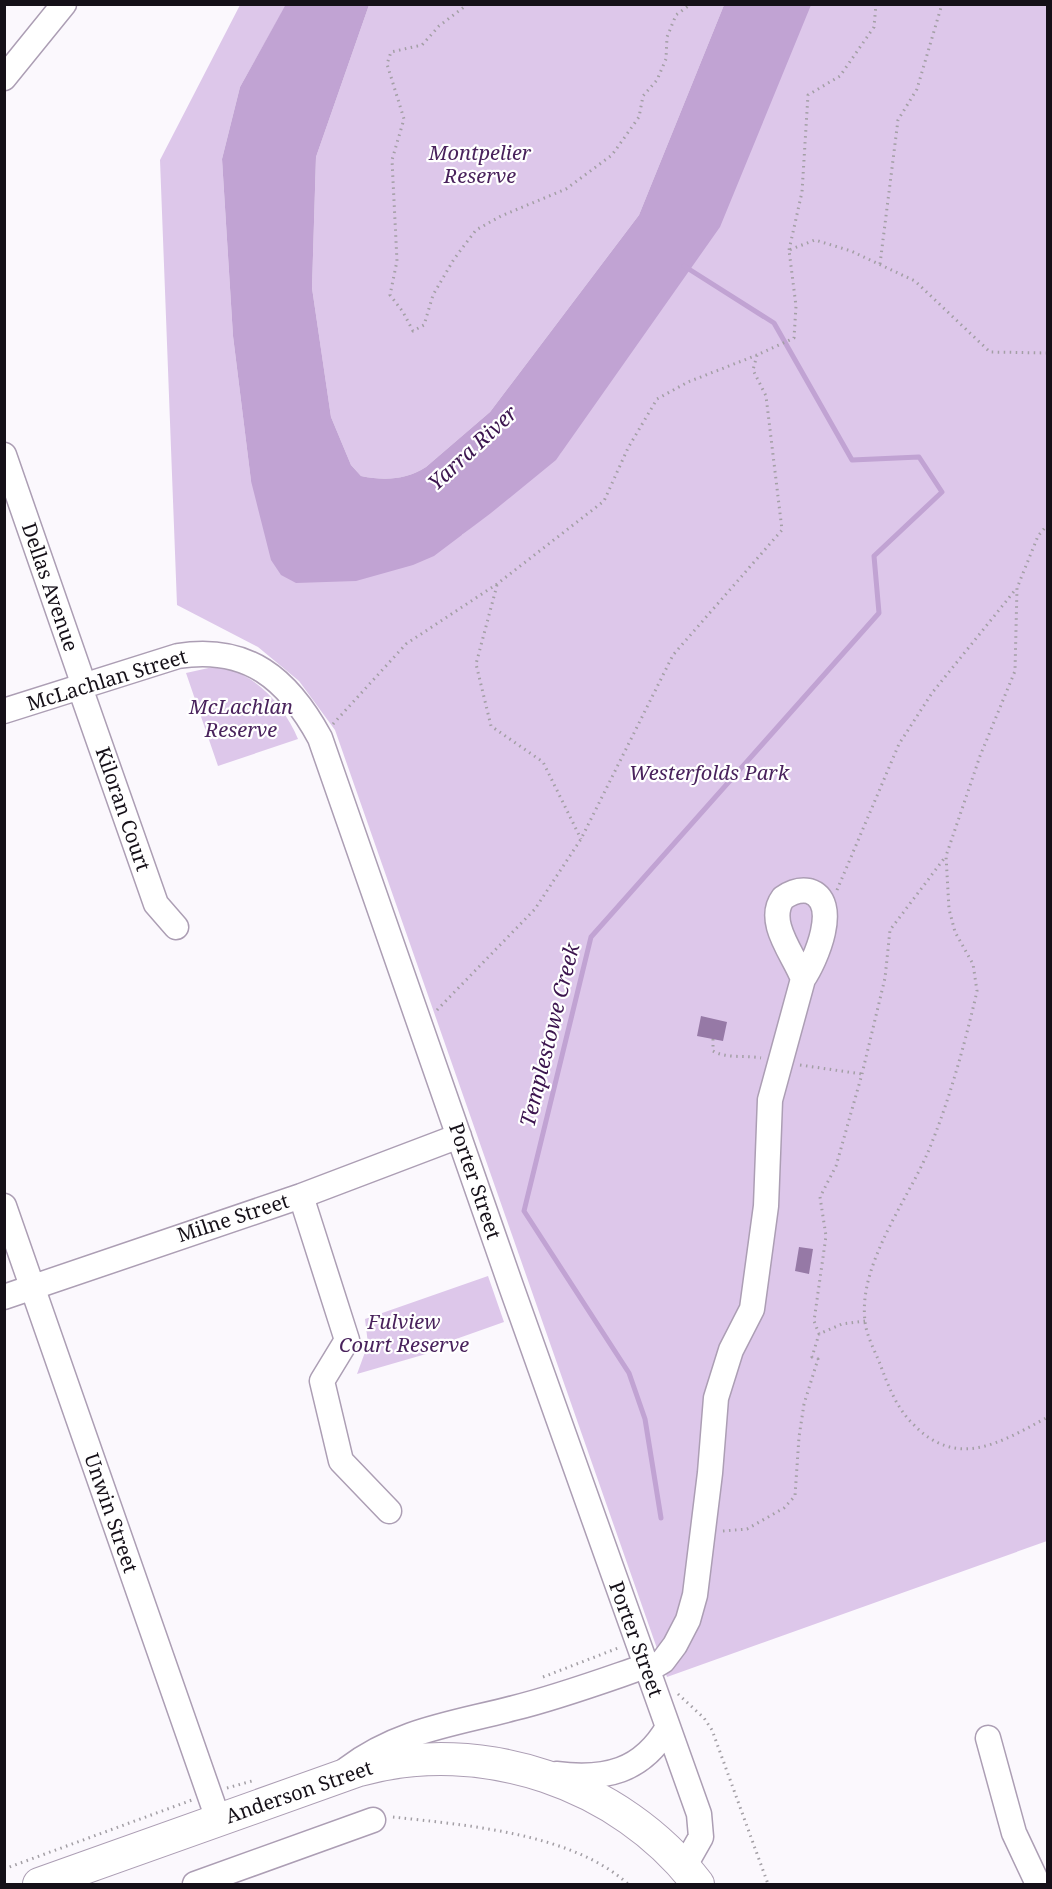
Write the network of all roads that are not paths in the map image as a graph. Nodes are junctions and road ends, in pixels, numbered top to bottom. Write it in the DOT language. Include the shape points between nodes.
graph roads {
  1 [pos="64,4"];
  2 [pos="5,76"];
  3 [pos="4,455"];
  4 [pos="245,660"];
  5 [pos="82,685"];
  6 [pos="4,711"];
  7 [pos="176,927"];
  8 [pos="803,980"];
  9 [pos="459,1136"];
  10 [pos="301,1196"];
  11 [pos="4,1206"];
  12 [pos="32,1286"];
  13 [pos="4,1296"];
  14 [pos="389,1511"];
  15 [pos="648,1672"];
  16 [pos="668,1727"];
  17 [pos="988,1738"];
  18 [pos="530,1772"];
  19 [pos="337,1776"];
  20 [pos="218,1819"];
  21 [pos="373,1820"];
  22 [pos="691,1876"];
  23 [pos="39,1884"];
  24 [pos="195,1884"];
  25 [pos="1038,1884"];
  1 -- 2 [label="street"];
  3 -- 5 [label="street, Dellas Avenue"];
  4 -- 5 [label="street, McLachlan Street" via="204,652 187,654"];
  4 -- 9 [label="street, Porter Street" via="290,692 320,738"];
  5 -- 6 [label="street, McLachlan Street"];
  5 -- 7 [label="street, Kiloran Court" via="156,904"];
  8 -- 8 [label="street" via="778,926 778,905 791,893 809,891 820,899 824,921 818,952"];
  8 -- 15 [label="street" via="770,1100 766,1206 752,1310 731,1350 716,1398 695,1595 688,1620 666,1657"];
  9 -- 10 [label="street, Milne Street"];
  9 -- 15 [label="street, Porter Street"];
  10 -- 12 [label="street, Milne Street"];
  10 -- 14 [label="street" via="347,1340 322,1381 341,1461"];
  11 -- 12 [label="street, Unwin Street"];
  12 -- 13 [label="street, Milne Street"];
  12 -- 20 [label="street, Unwin Street"];
  15 -- 16 [label="street, Porter Street"];
  15 -- 19 [label="street" via="416,1732 377,1749"];
  16 -- 18 [label="street" via="654,1748 613,1773 591,1777"];
  16 -- 22 [label="street, Porter Street" via="701,1824"];
  17 -- 25 [label="street" via="1014,1833"];
  18 -- 19 [label="main road, Anderson Street" via="459,1759 427,1759 377,1765"];
  18 -- 22 [label="main road, Anderson Street" via="574,1786 618,1810 659,1841"];
  19 -- 20 [label="main road, Anderson Street"];
  20 -- 23 [label="main road, Anderson Street"];
  21 -- 24 [label="street"];
}
